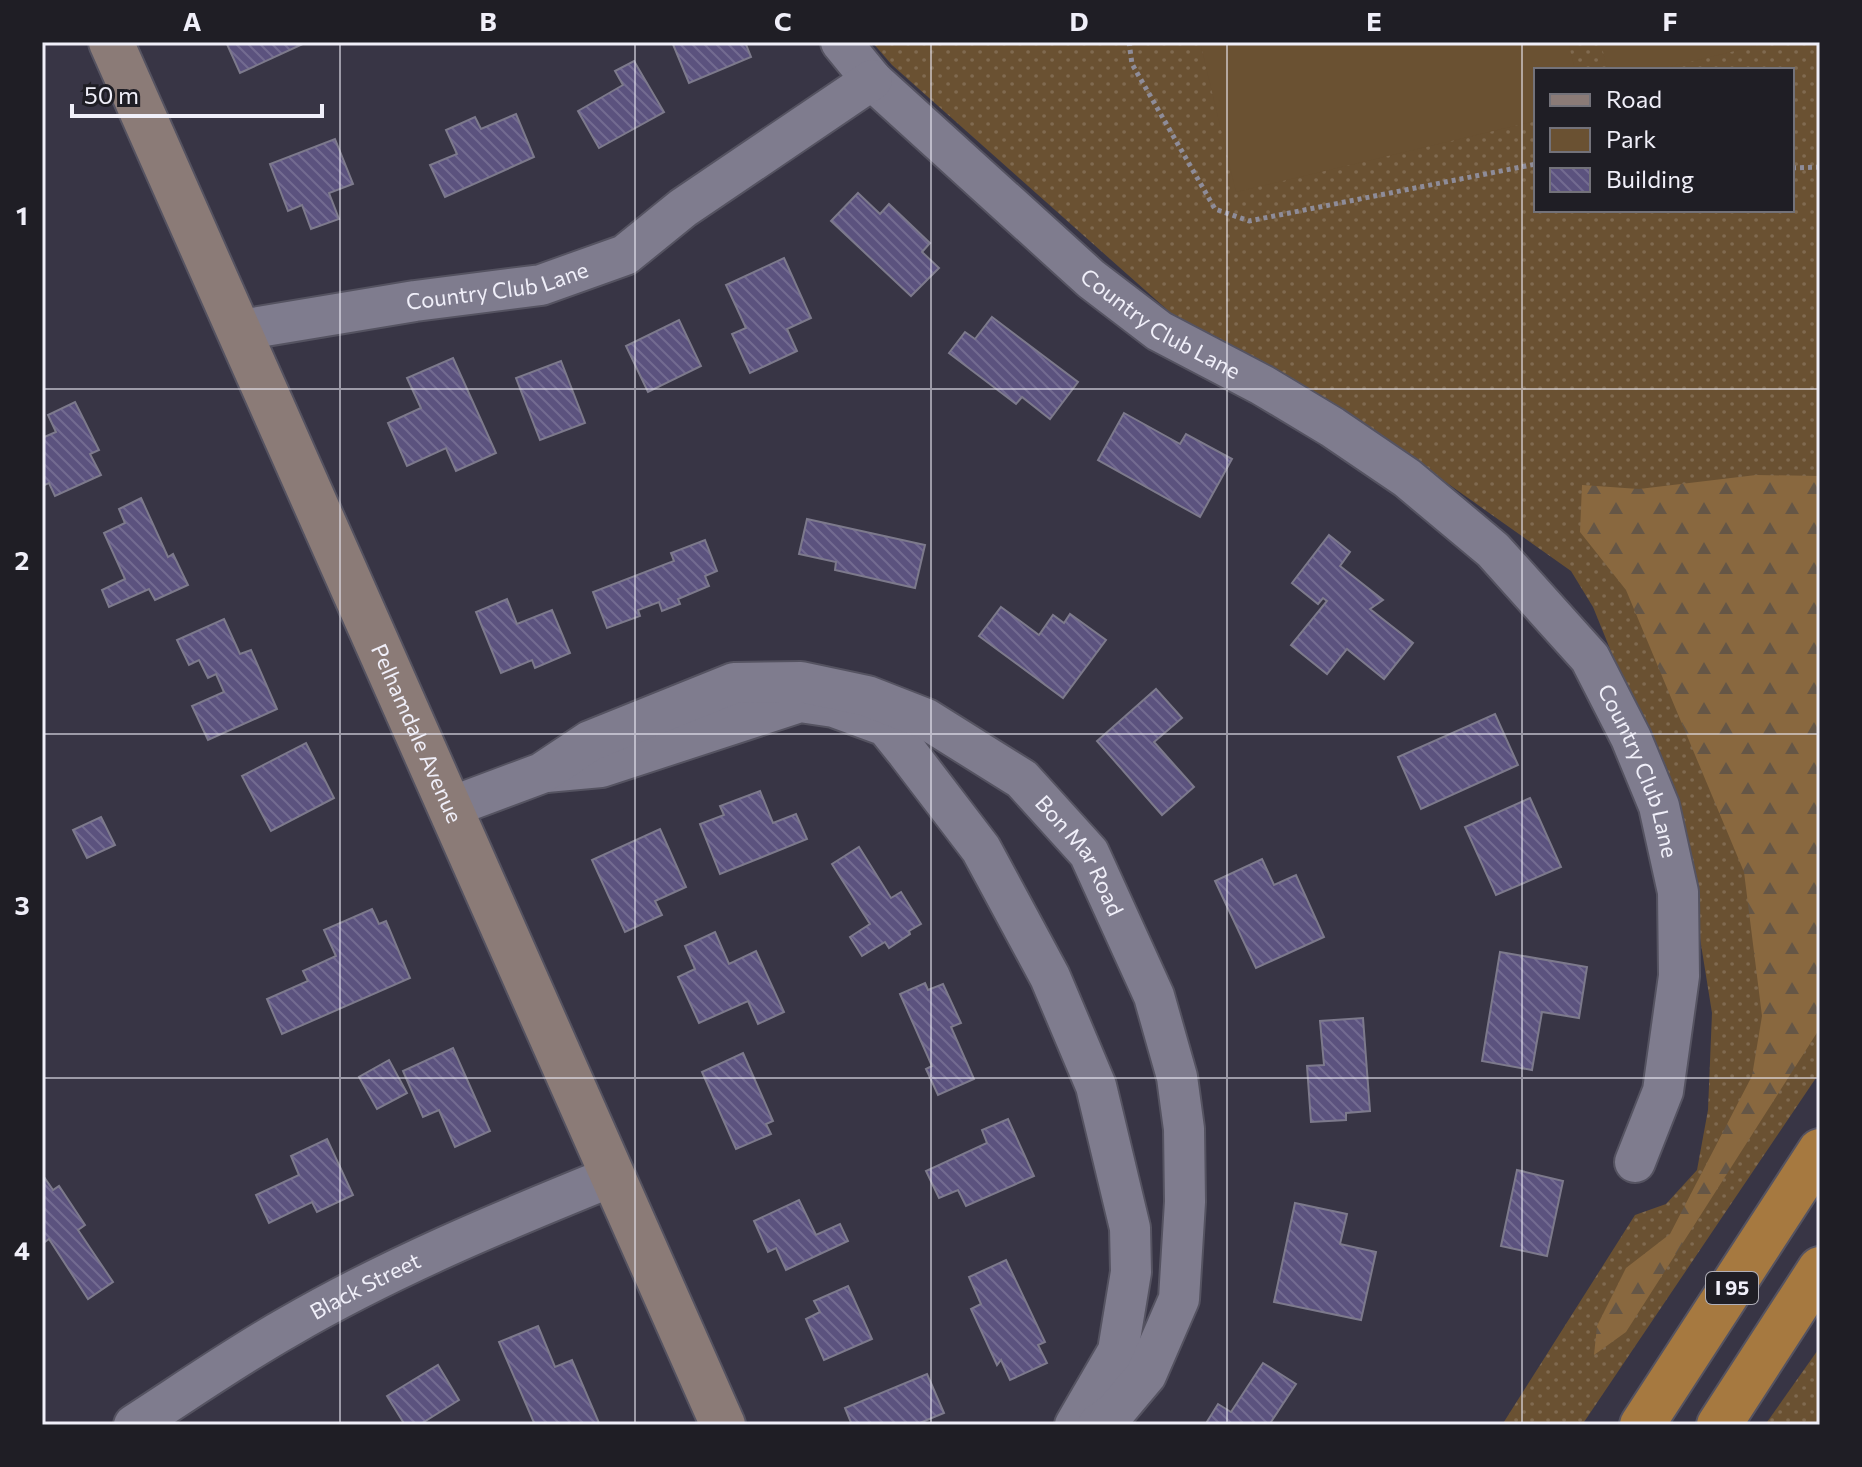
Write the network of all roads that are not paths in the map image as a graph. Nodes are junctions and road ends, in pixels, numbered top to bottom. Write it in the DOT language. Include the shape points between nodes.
graph roads {
  1 [pos="111,42"];
  2 [pos="841,42"];
  3 [pos="872,80"];
  4 [pos="241,330"];
  5 [pos="542,773"];
  6 [pos="451,807"];
  7 [pos="1820,1151"];
  8 [pos="1635,1162"];
  9 [pos="613,1176"];
  10 [pos="1820,1269"];
  11 [pos="134,1425"];
  12 [pos="723,1425"];
  13 [pos="1075,1425"];
  14 [pos="1098,1425"];
  15 [pos="1642,1425"];
  16 [pos="1719,1425"];
  1 -- 4 [label="street, Pelhamdale Avenue"];
  2 -- 3 [label="street"];
  3 -- 4 [label="street, Country Club Lane" via="683,208 625,255 541,285"];
  3 -- 8 [label="street, Country Club Lane" via="1091,279 1159,331 1262,385 1407,478 1493,550 1590,658 1659,806 1678,892 1679,976 1663,1091"];
  4 -- 6 [label="street, Pelhamdale Avenue"];
  5 -- 6 [label="street, Bon Mar Road"];
  5 -- 13 [label="street, Bon Mar Road" via="601,767 800,702 834,707 886,726 981,849 1050,977 1096,1086 1130,1228 1131,1272 1118,1351"];
  5 -- 14 [label="street, Bon Mar Road" via="590,741 734,683 801,682 867,696 926,719 1022,779 1089,853 1154,996 1177,1077 1184,1129 1179,1299 1146,1375"];
  6 -- 9 [label="street, Pelhamdale Avenue"];
  7 -- 15 [label="highway, I 95"];
  9 -- 11 [label="street, Black Street" via="358,1289 286,1327"];
  9 -- 12 [label="street, Pelhamdale Avenue"];
  10 -- 16 [label="highway"];
}
